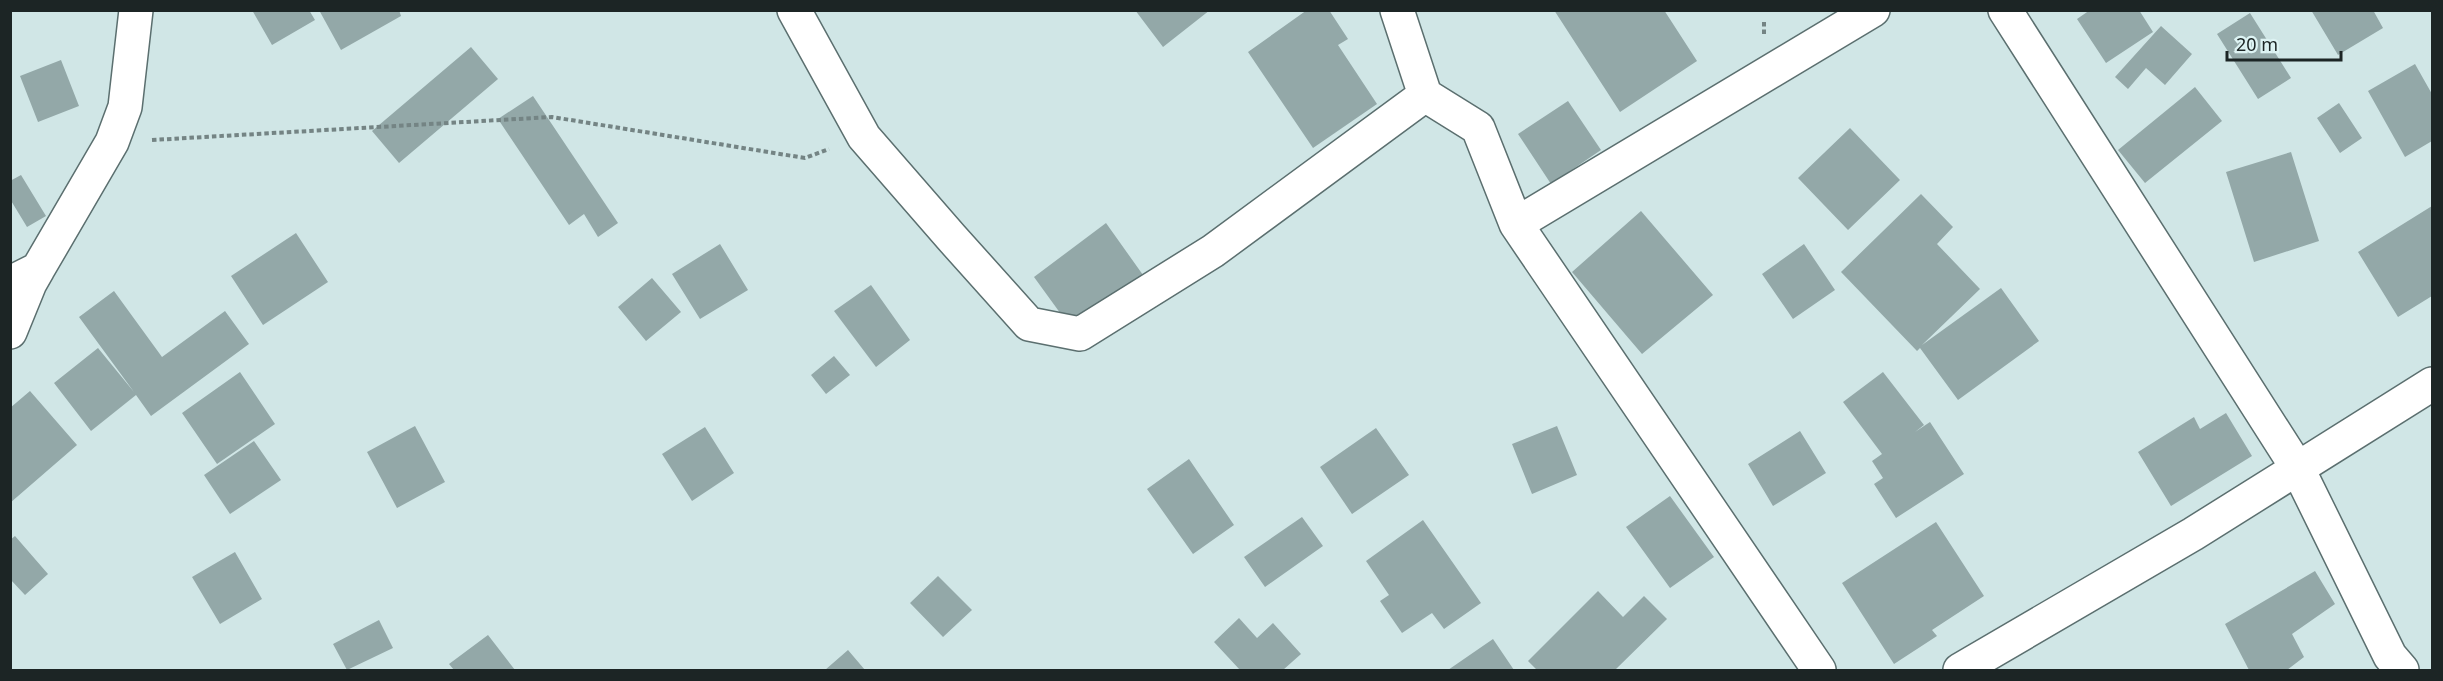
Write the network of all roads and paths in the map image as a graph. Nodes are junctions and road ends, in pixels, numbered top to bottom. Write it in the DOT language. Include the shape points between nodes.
graph roads {
  1 [pos="136,10"];
  2 [pos="794,10"];
  3 [pos="1397,10"];
  4 [pos="1873,10"];
  5 [pos="2005,10"];
  6 [pos="1425,95"];
  7 [pos="864,137"];
  8 [pos="112,142"];
  9 [pos="1516,224"];
  10 [pos="24,276"];
  11 [pos="10,332"];
  12 [pos="2433,384"];
  13 [pos="2298,469"];
  14 [pos="1819,670"];
  15 [pos="1960,670"];
  16 [pos="2402,670"];
  1 -- 8 [label="street" via="125,107"];
  2 -- 7 [label="street"];
  3 -- 6 [label="street"];
  4 -- 9 [label="street"];
  5 -- 13 [label="street"];
  6 -- 7 [label="street" via="1213,251 1080,334 1029,324"];
  6 -- 9 [label="street" via="1478,128"];
  7 -- 8 [label="path" via="805,158 552,117"];
  8 -- 10 [label="street"];
  9 -- 14 [label="street"];
  10 -- 11 [label="street" via="30,284"];
  12 -- 13 [label="street"];
  13 -- 15 [label="street"];
  13 -- 16 [label="street" via="2390,656"];
}
